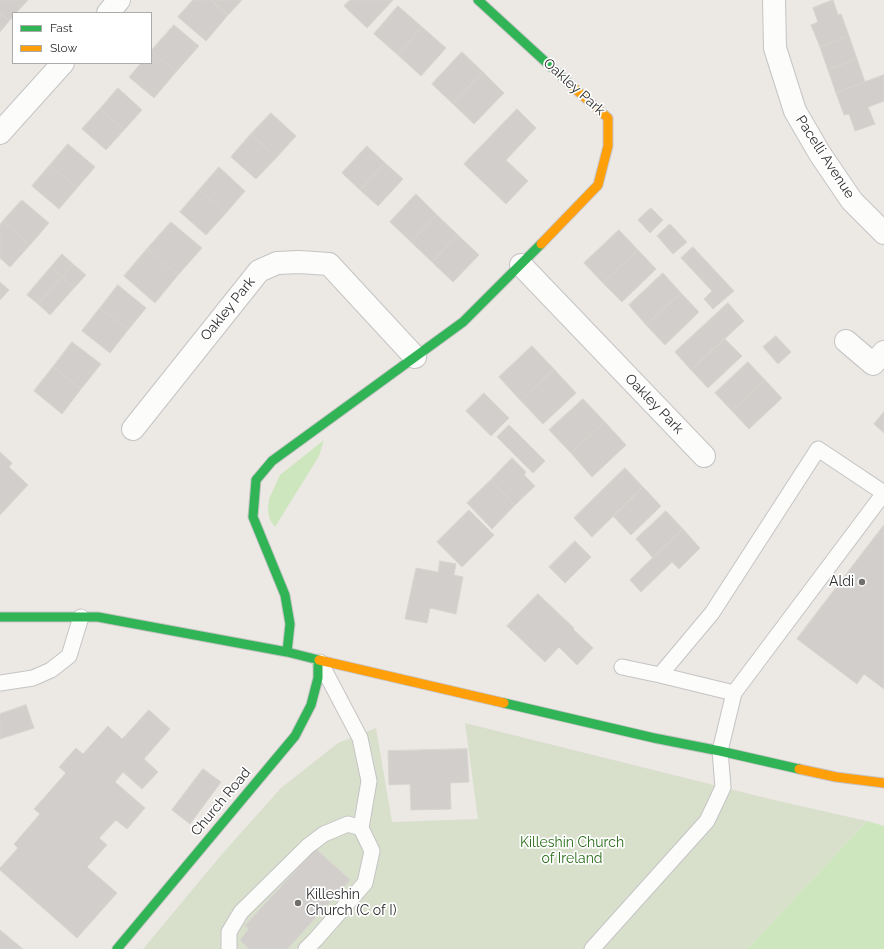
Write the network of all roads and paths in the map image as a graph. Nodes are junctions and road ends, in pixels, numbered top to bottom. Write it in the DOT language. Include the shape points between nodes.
graph roads {
  1 [pos="119,0"];
  2 [pos="478,0"];
  3 [pos="774,0"];
  4 [pos="109,12"];
  5 [pos="62,64"];
  6 [pos="0,133"];
  7 [pos="884,233"];
  8 [pos="521,265"];
  9 [pos="846,341"];
  10 [pos="884,352"];
  11 [pos="415,357"];
  12 [pos="133,429"];
  13 [pos="704,456"];
  14 [pos="884,493"];
  15 [pos="0,617"];
  16 [pos="81,617"];
  17 [pos="287,652"];
  18 [pos="318,660"];
  19 [pos="622,667"];
  20 [pos="660,675"];
  21 [pos="0,683"];
  22 [pos="734,693"];
  23 [pos="720,751"];
  24 [pos="884,783"];
  25 [pos="360,828"];
  26 [pos="117,949"];
  27 [pos="229,949"];
  28 [pos="306,949"];
  29 [pos="592,949"];
  1 -- 4 [label="street"];
  2 -- 8 [label="street, Oakley Park" via="608,118 608,146 598,185"];
  3 -- 7 [label="street, Pacelli Avenue" via="775,48 795,111 852,201"];
  5 -- 6 [label="street"];
  8 -- 11 [label="street, Oakley Park" via="463,322"];
  8 -- 13 [label="street, Oakley Park"];
  9 -- 10 [label="street" via="873,364"];
  11 -- 12 [label="street, Oakley Park" via="329,264 277,263 259,271"];
  11 -- 17 [label="street, Oakley Park" via="272,461 256,480 253,517 285,594 290,624"];
  14 -- 20 [label="lane" via="818,449 712,613"];
  14 -- 22 [label="lane"];
  15 -- 16 [label="street"];
  16 -- 17 [label="street" via="98,617"];
  16 -- 21 [label="lane" via="69,656 51,670 34,678"];
  17 -- 18 [label="street"];
  18 -- 23 [label="street"];
  18 -- 25 [label="lane" via="360,738 369,781"];
  18 -- 26 [label="street, Church Road" via="318,678 311,705 294,736"];
  19 -- 20 [label="lane"];
  20 -- 22 [label="lane"];
  22 -- 23 [label="lane"];
  23 -- 24 [label="street" via="836,777"];
  23 -- 29 [label="lane" via="723,787 707,820"];
  25 -- 27 [label="lane" via="348,824 324,834 308,846 241,912 229,932"];
  25 -- 28 [label="lane" via="372,851 366,883"];
}
